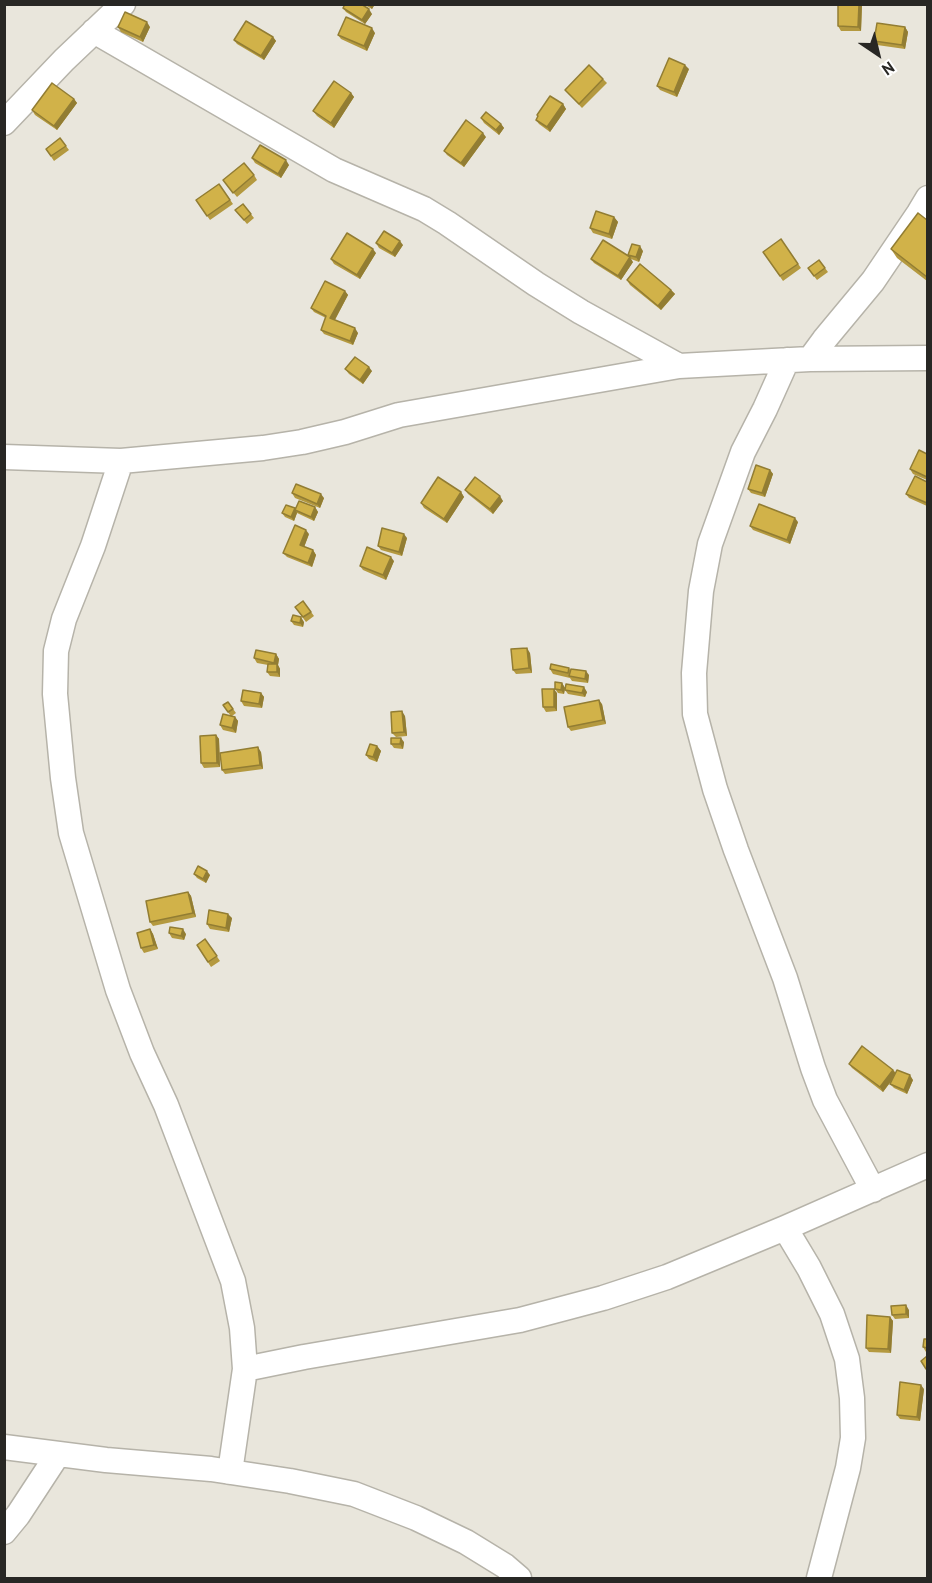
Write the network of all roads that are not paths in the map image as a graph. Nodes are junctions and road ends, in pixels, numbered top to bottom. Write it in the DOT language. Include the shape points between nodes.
graph roads {
  1 [pos="123,4"];
  2 [pos="94,31"];
  3 [pos="4,123"];
  4 [pos="927,198"];
  5 [pos="927,358"];
  6 [pos="798,359"];
  7 [pos="679,366"];
  8 [pos="4,458"];
  9 [pos="121,461"];
  10 [pos="927,1165"];
  11 [pos="873,1190"];
  12 [pos="785,1228"];
  13 [pos="245,1369"];
  14 [pos="4,1447"];
  15 [pos="58,1454"];
  16 [pos="230,1472"];
  17 [pos="4,1532"];
  18 [pos="519,1578"];
  19 [pos="819,1578"];
  1 -- 2 [label="street"];
  2 -- 3 [label="street"];
  2 -- 7 [label="street" via="334,170 424,209 580,312"];
  4 -- 6 [label="street" via="873,281 824,340"];
  5 -- 6 [label="street"];
  6 -- 7 [label="street"];
  6 -- 11 [label="street" via="743,452 710,544 700,602 695,714 715,789 785,978 813,1068 825,1100"];
  7 -- 9 [label="street" via="399,416 302,442"];
  8 -- 9 [label="street"];
  9 -- 13 [label="street" via="56,651 55,694 70,833 118,990 233,1281"];
  10 -- 11 [label="street"];
  11 -- 12 [label="street"];
  12 -- 13 [label="street" via="667,1277 520,1320"];
  12 -- 19 [label="street" via="832,1314 847,1359 852,1398 853,1438 848,1468"];
  13 -- 16 [label="street"];
  14 -- 15 [label="street"];
  15 -- 16 [label="street"];
  15 -- 17 [label="street"];
  16 -- 18 [label="street" via="354,1494 466,1542"];
}
